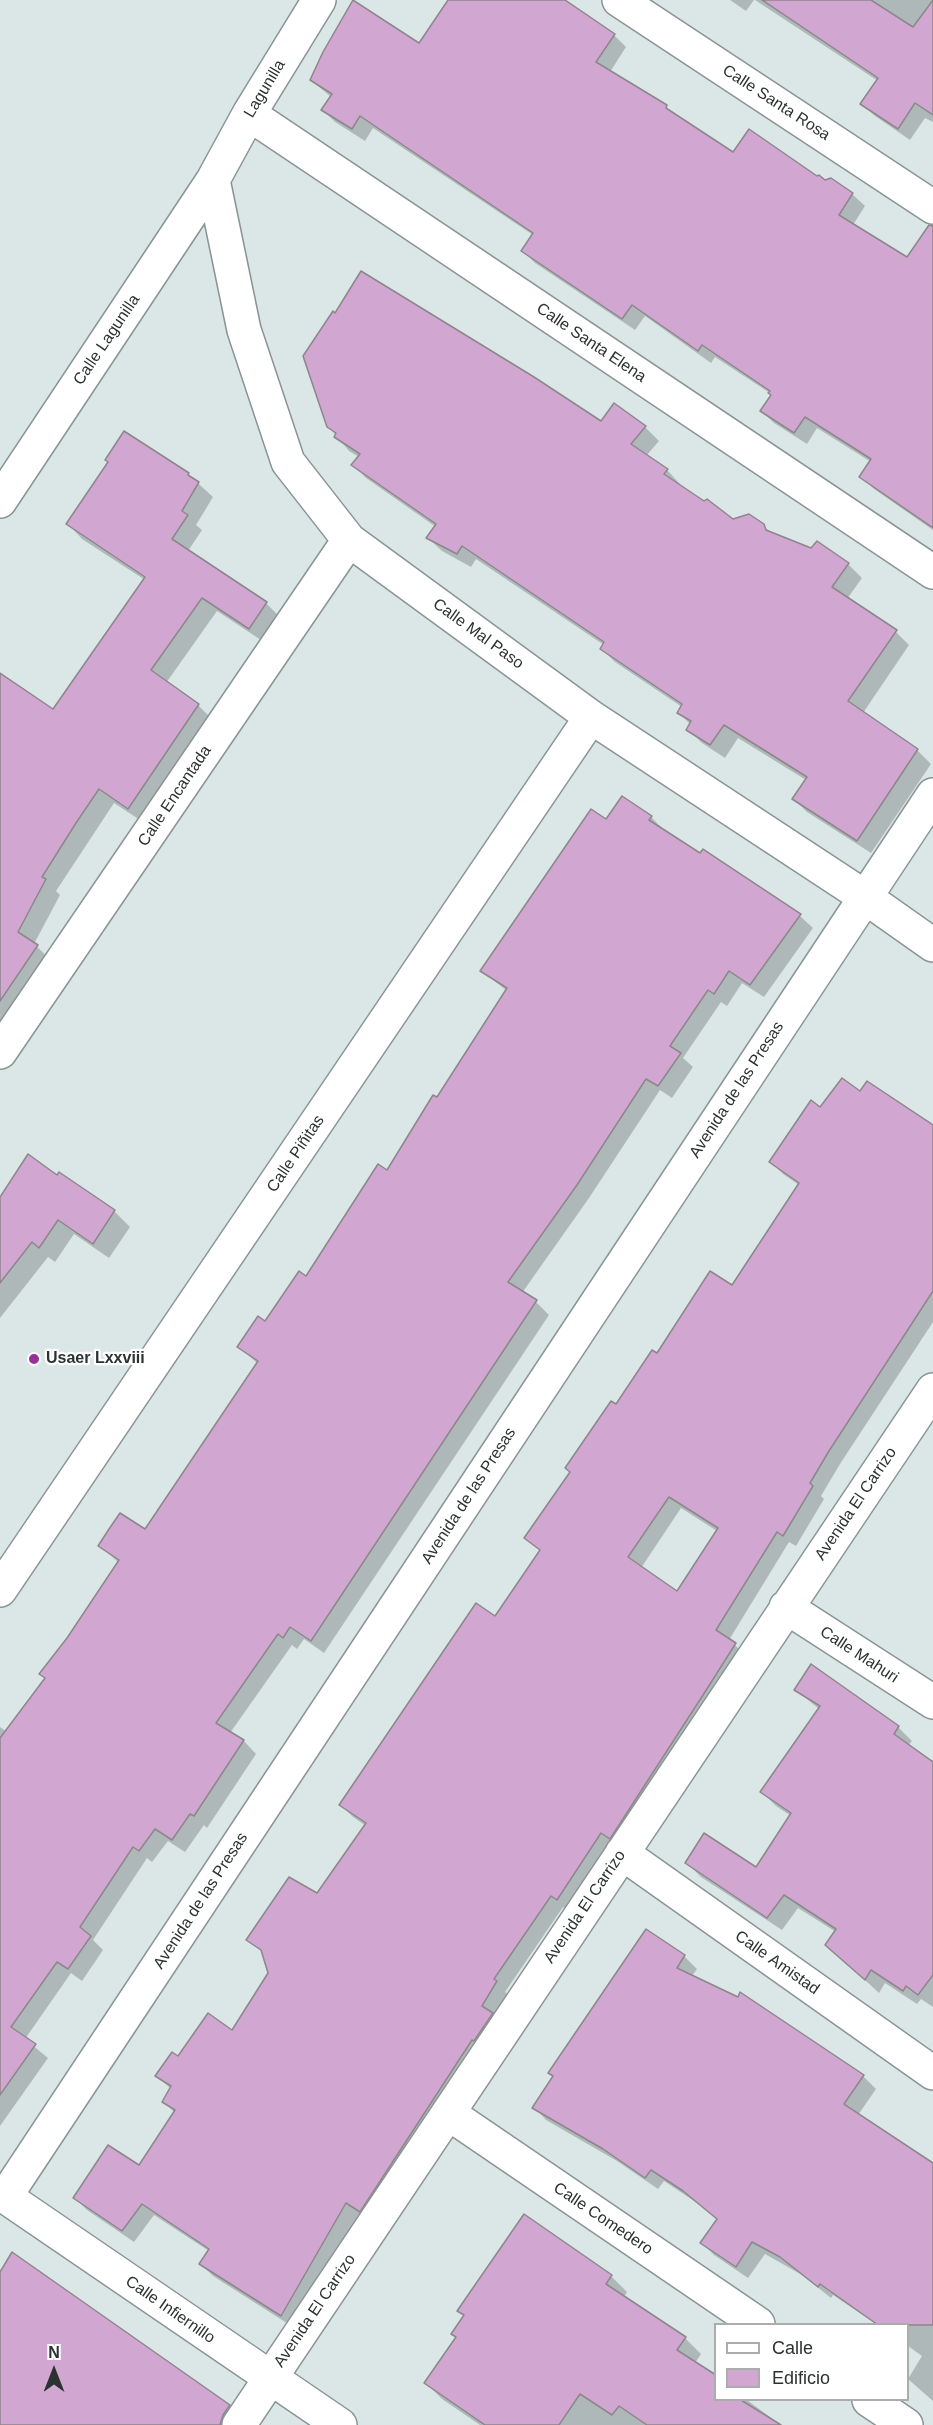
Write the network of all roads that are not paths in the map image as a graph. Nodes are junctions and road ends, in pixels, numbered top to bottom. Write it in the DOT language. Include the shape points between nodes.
graph roads {
  1 [pos="319,0"];
  2 [pos="619,0"];
  3 [pos="249,114"];
  4 [pos="213,180"];
  5 [pos="933,207"];
  6 [pos="0,501"];
  7 [pos="349,540"];
  8 [pos="933,572"];
  9 [pos="591,717"];
  10 [pos="933,795"];
  11 [pos="865,897"];
  12 [pos="933,945"];
  13 [pos="0,1052"];
  14 [pos="933,1390"];
  15 [pos="0,1590"];
  16 [pos="786,1607"];
  17 [pos="933,1702"];
  18 [pos="622,1852"];
  19 [pos="933,2073"];
  20 [pos="448,2113"];
  21 [pos="3,2195"];
  22 [pos="755,2323"];
  23 [pos="270,2379"];
  24 [pos="870,2401"];
  25 [pos="239,2425"];
  26 [pos="340,2425"];
  27 [pos="906,2425"];
  1 -- 3 [label="street, Lagunilla"];
  2 -- 5 [label="street, Calle Santa Rosa"];
  3 -- 4 [label="street, Lagunilla"];
  3 -- 8 [label="street, Calle Santa Elena"];
  4 -- 6 [label="street, Calle Lagunilla"];
  4 -- 7 [label="street, Calle Mal Paso" via="244,330 288,462"];
  7 -- 9 [label="street, Calle Mal Paso"];
  7 -- 13 [label="street, Calle Encantada"];
  9 -- 11 [label="street, Calle Mal Paso"];
  9 -- 15 [label="street, Calle Piñitas"];
  10 -- 11 [label="street, Avenida de las Presas"];
  11 -- 12 [label="street, Calle Mal Paso"];
  11 -- 21 [label="street, Avenida de las Presas"];
  14 -- 16 [label="street, Avenida El Carrizo"];
  16 -- 17 [label="street, Calle Mahuri"];
  16 -- 18 [label="street, Avenida El Carrizo"];
  18 -- 19 [label="street, Calle Amistad"];
  18 -- 20 [label="street, Avenida El Carrizo"];
  20 -- 22 [label="street, Calle Comedero"];
  20 -- 23 [label="street, Avenida El Carrizo"];
  21 -- 23 [label="street, Calle Infiernillo"];
  23 -- 25 [label="street, Avenida El Carrizo"];
  23 -- 26 [label="street, Calle Infiernillo"];
  24 -- 27 [label="street"];
}
